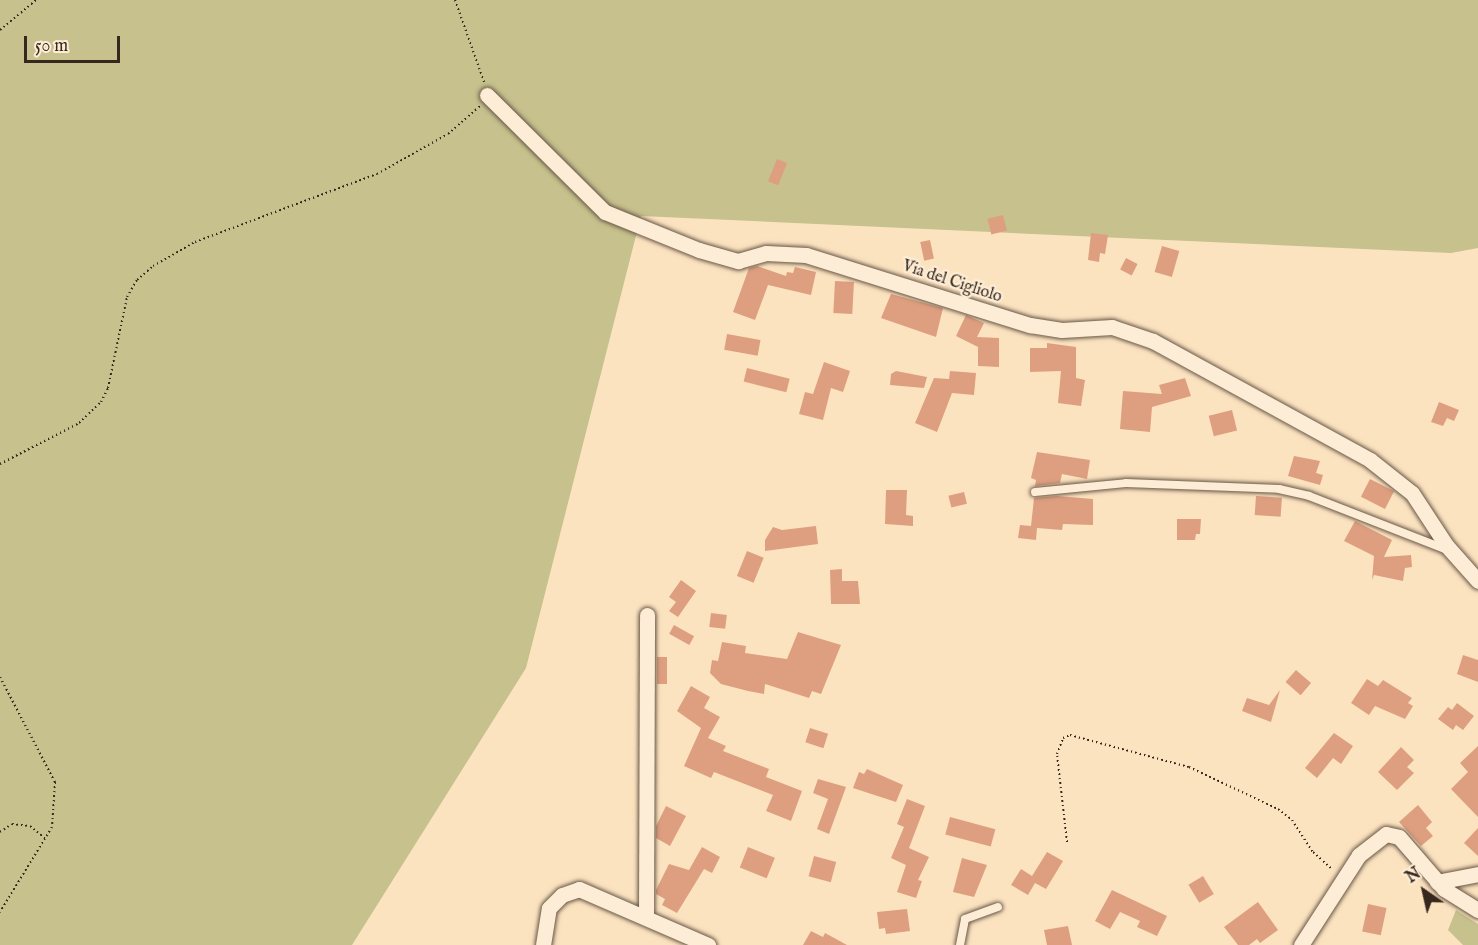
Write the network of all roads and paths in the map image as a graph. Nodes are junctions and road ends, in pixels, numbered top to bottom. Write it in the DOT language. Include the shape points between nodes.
graph roads {
  1 [pos="36,0"];
  2 [pos="455,0"];
  3 [pos="0,30"];
  4 [pos="488,95"];
  5 [pos="0,464"];
  6 [pos="1035,492"];
  7 [pos="1450,550"];
  8 [pos="1478,581"];
  9 [pos="647,615"];
  10 [pos="0,677"];
  11 [pos="0,832"];
  12 [pos="45,838"];
  13 [pos="1066,842"];
  14 [pos="1478,874"];
  15 [pos="1345,877"];
  16 [pos="1437,882"];
  17 [pos="998,907"];
  18 [pos="1478,910"];
  19 [pos="0,912"];
  20 [pos="646,917"];
  21 [pos="543,945"];
  22 [pos="708,945"];
  23 [pos="960,945"];
  24 [pos="1301,945"];
  1 -- 3 [label="path"];
  2 -- 4 [label="path"];
  4 -- 5 [label="path" via="473,116 448,135 370,177 187,246 146,271 133,285 124,304 108,388 101,402 79,423"];
  4 -- 7 [label="street, Via del Cigliolo" via="604,212 699,250 738,261 766,253 806,255 1030,325 1062,330 1112,327 1146,338 1337,438 1370,460 1413,493"];
  6 -- 7 [label="lane" via="1125,483 1279,489 1309,496"];
  7 -- 8 [label="street, Via del Cigliolo"];
  9 -- 20 [label="street"];
  10 -- 12 [label="path" via="55,782 52,827"];
  11 -- 12 [label="path" via="12,824 30,826"];
  12 -- 19 [label="path"];
  13 -- 15 [label="path" via="1057,754 1063,738 1070,735 1189,767 1278,809 1292,820 1317,857"];
  14 -- 16 [label="street"];
  15 -- 16 [label="street" via="1370,843 1390,833 1401,839"];
  15 -- 24 [label="street"];
  16 -- 18 [label="street"];
  17 -- 23 [label="lane" via="965,919"];
  20 -- 21 [label="street" via="587,891 570,891 549,908"];
  20 -- 22 [label="street"];
}
